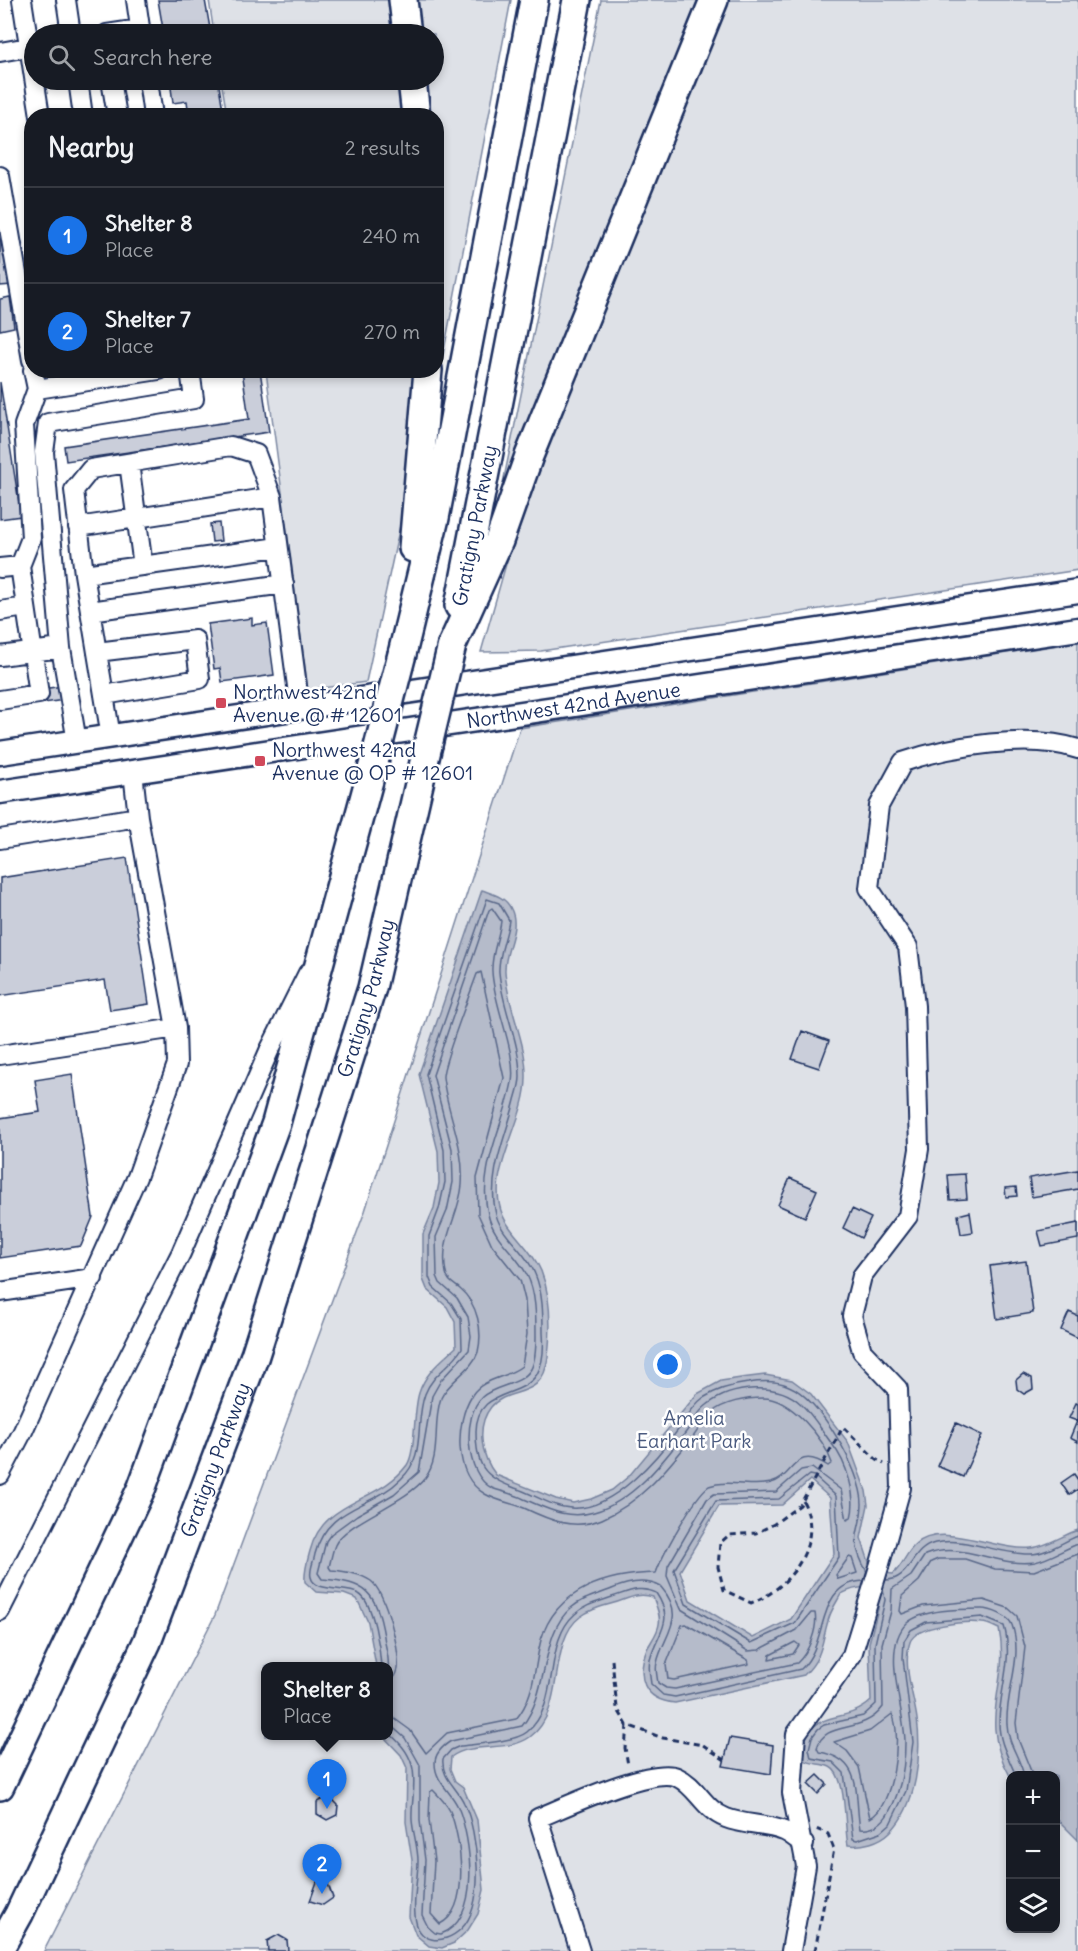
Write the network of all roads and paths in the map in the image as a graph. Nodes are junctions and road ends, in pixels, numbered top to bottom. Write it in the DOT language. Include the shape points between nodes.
graph roads {
  1 [pos="21,0"];
  2 [pos="66,0"];
  3 [pos="136,0"];
  4 [pos="403,0"];
  5 [pos="534,0"];
  6 [pos="577,0"];
  7 [pos="714,0"];
  8 [pos="27,24"];
  9 [pos="70,24"];
  10 [pos="140,24"];
  11 [pos="406,24"];
  12 [pos="24,48"];
  13 [pos="0,52"];
  14 [pos="37,90"];
  15 [pos="79,90"];
  16 [pos="113,90"];
  17 [pos="149,90"];
  18 [pos="413,90"];
  19 [pos="39,108"];
  20 [pos="82,108"];
  21 [pos="116,108"];
  22 [pos="152,108"];
  23 [pos="415,108"];
  24 [pos="0,176"];
  25 [pos="24,313"];
  26 [pos="60,378"];
  27 [pos="191,378"];
  28 [pos="427,378"];
  29 [pos="35,380"];
  30 [pos="129,463"];
  31 [pos="272,497"];
  32 [pos="136,518"];
  33 [pos="78,527"];
  34 [pos="278,547"];
  35 [pos="20,566"];
  36 [pos="143,566"];
  37 [pos="0,568"];
  38 [pos="84,574"];
  39 [pos="284,584"];
  40 [pos="1078,591"];
  41 [pos="26,607"];
  42 [pos="0,611"];
  43 [pos="90,611"];
  44 [pos="1078,629"];
  45 [pos="452,645"];
  46 [pos="61,648"];
  47 [pos="32,651"];
  48 [pos="97,652"];
  49 [pos="402,654"];
  50 [pos="0,656"];
  51 [pos="104,694"];
  52 [pos="0,700"];
  53 [pos="300,709"];
  54 [pos="111,737"];
  55 [pos="77,742"];
  56 [pos="1078,749"];
  57 [pos="0,753"];
  58 [pos="125,773"];
  59 [pos="0,792"];
  60 [pos="138,818"];
  61 [pos="0,838"];
  62 [pos="331,926"];
  63 [pos="176,1028"];
  64 [pos="0,1055"];
  65 [pos="93,1278"];
  66 [pos="0,1292"];
  67 [pos="900,1467"];
  68 [pos="0,1475"];
  69 [pos="803,1500"];
  70 [pos="0,1611"];
  71 [pos="612,1660"];
  72 [pos="627,1725"];
  73 [pos="724,1760"];
  74 [pos="633,1781"];
  75 [pos="0,1786"];
  76 [pos="804,1844"];
  77 [pos="0,1948"];
  78 [pos="580,1951"];
  79 [pos="791,1951"];
  1 -- 8 [label="lane"];
  2 -- 9 [label="lane"];
  3 -- 10 [label="lane"];
  4 -- 11 [label="highway"];
  5 -- 49 [label="highway, Gratigny Parkway" via="435,519"];
  6 -- 45 [label="highway, Gratigny Parkway"];
  7 -- 45 [label="highway" via="537,434 499,541"];
  12 -- 13 [label="lane"];
  14 -- 19 [label="lane"];
  15 -- 20 [label="lane"];
  16 -- 21 [label="lane"];
  17 -- 22 [label="lane"];
  18 -- 23 [label="highway"];
  24 -- 25 [label="lane"];
  26 -- 29 [label="lane"];
  27 -- 46 [label="lane" via="194,399 48,423 44,452"];
  28 -- 49 [label="highway"];
  29 -- 35 [label="lane" via="24,425 31,538"];
  30 -- 31 [label="lane" via="231,446 256,454"];
  30 -- 32 [label="lane"];
  30 -- 33 [label="lane" via="91,469 74,490"];
  31 -- 32 [label="lane"];
  31 -- 34 [label="lane"];
  32 -- 33 [label="lane"];
  32 -- 36 [label="lane"];
  33 -- 38 [label="lane"];
  34 -- 36 [label="lane"];
  34 -- 39 [label="lane"];
  35 -- 37 [label="lane"];
  35 -- 41 [label="lane"];
  36 -- 38 [label="lane"];
  38 -- 43 [label="lane"];
  39 -- 43 [label="lane"];
  39 -- 53 [label="lane"];
  40 -- 53 [label="main road, Northwest 42nd Avenue"];
  41 -- 42 [label="lane"];
  41 -- 47 [label="lane"];
  43 -- 48 [label="lane"];
  44 -- 58 [label="main road, Northwest 42nd Avenue"];
  45 -- 77 [label="highway, Gratigny Parkway, bridge" via="372,988 255,1355 147,1641"];
  46 -- 47 [label="lane"];
  46 -- 55 [label="lane"];
  47 -- 50 [label="lane"];
  47 -- 52 [label="lane" via="39,694"];
  48 -- 51 [label="lane"];
  48 -- 51 [label="lane" via="195,640 200,680"];
  49 -- 62 [label="highway, Gratigny Parkway, bridge"];
  51 -- 54 [label="lane"];
  53 -- 54 [label="main road, Northwest 42nd Avenue"];
  54 -- 55 [label="main road, Northwest 42nd Avenue"];
  54 -- 58 [label="main road"];
  55 -- 57 [label="main road, Northwest 42nd Avenue"];
  56 -- 67 [label="lane" via="1037,740 932,752 903,762 879,806 869,888 908,947 915,1006 918,1149 908,1216 862,1276 852,1316 862,1351 898,1389"];
  58 -- 59 [label="main road, Northwest 42nd Avenue"];
  58 -- 60 [label="lane"];
  60 -- 61 [label="lane"];
  60 -- 63 [label="lane"];
  62 -- 70 [label="lane" via="269,1051 181,1253"];
  62 -- 75 [label="highway, Gratigny Parkway" via="276,1124 142,1487"];
  63 -- 64 [label="lane"];
  63 -- 65 [label="lane" via="178,1051 173,1078 137,1177"];
  65 -- 66 [label="lane"];
  65 -- 68 [label="lane"];
  67 -- 69 [label="path" via="892,1468 877,1460 843,1427"];
  67 -- 76 [label="lane" via="901,1488 852,1654 796,1734 792,1793"];
  69 -- 69 [label="path" via="810,1520 807,1538 799,1566 782,1587 751,1603 724,1590 718,1567 720,1544 729,1535 756,1533 774,1524"];
  71 -- 72 [label="path" via="617,1708"];
  72 -- 73 [label="path" via="663,1738 703,1744"];
  72 -- 74 [label="path" via="624,1748"];
  74 -- 76 [label="lane" via="658,1774 677,1777 709,1810 726,1818 784,1831"];
  74 -- 78 [label="lane" via="538,1818"];
  76 -- 79 [label="lane" via="806,1866"];
}
